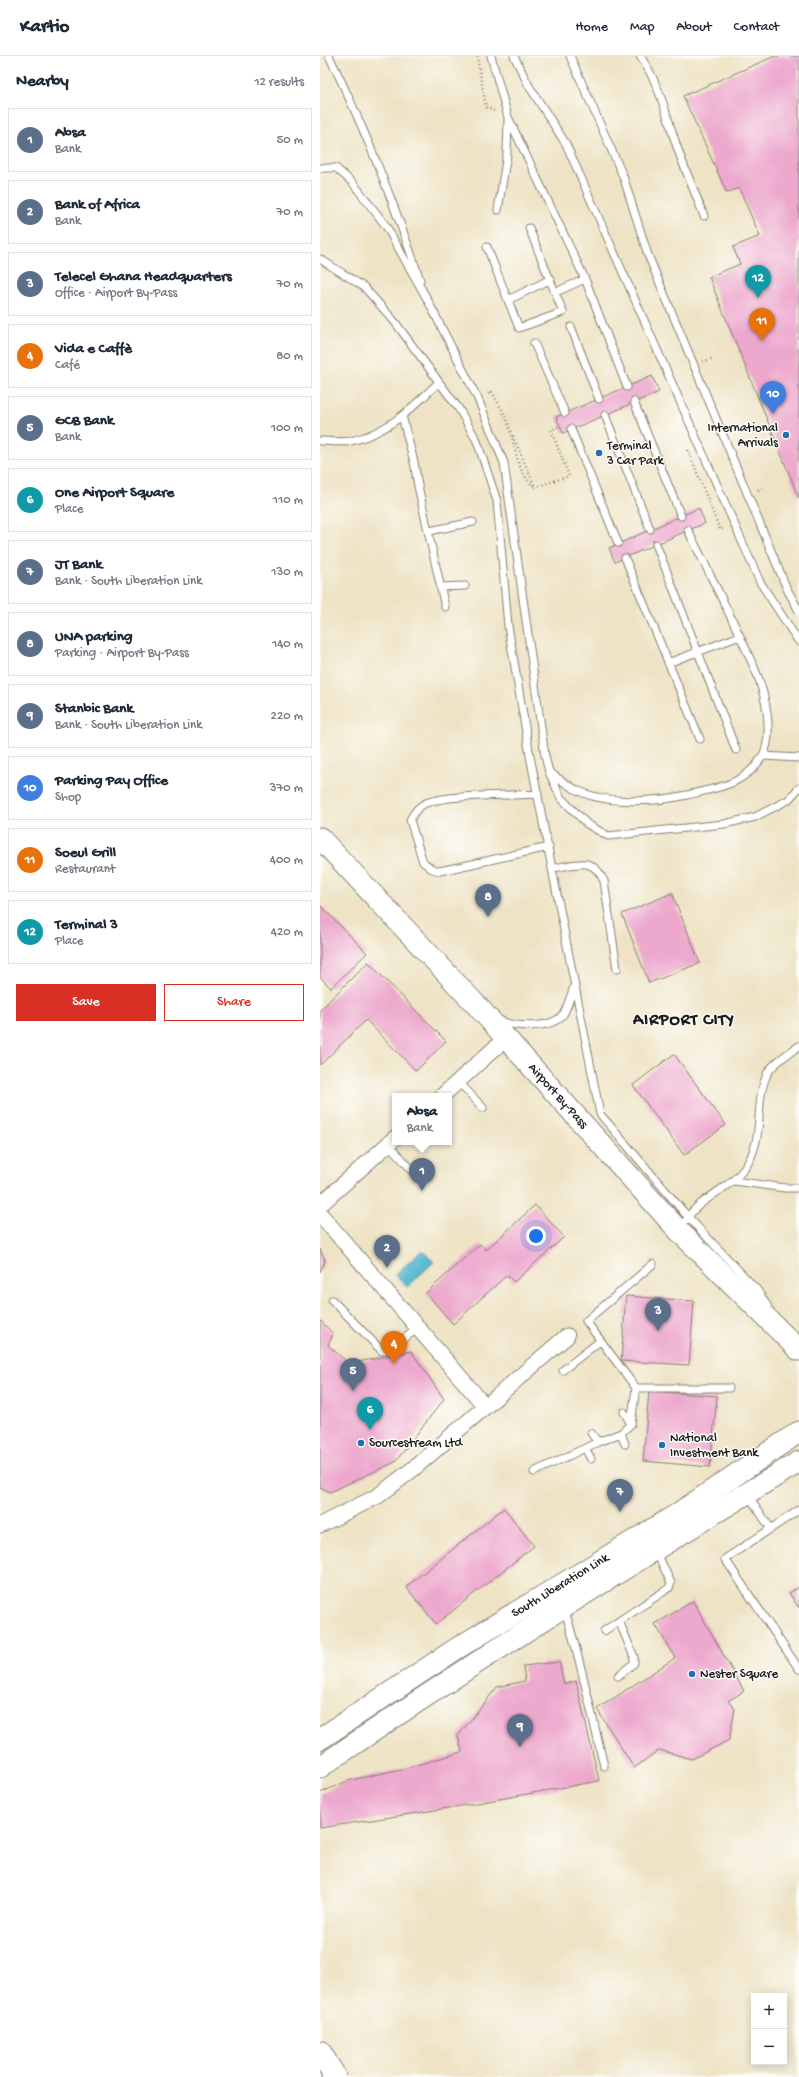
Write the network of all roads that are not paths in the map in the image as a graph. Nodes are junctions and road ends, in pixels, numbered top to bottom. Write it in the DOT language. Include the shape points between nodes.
graph roads {
  1 [pos="329,56"];
  2 [pos="491,56"];
  3 [pos="514,56"];
  4 [pos="570,56"];
  5 [pos="640,56"];
  6 [pos="508,117"];
  7 [pos="320,168"];
  8 [pos="498,210"];
  9 [pos="704,216"];
  10 [pos="529,228"];
  11 [pos="487,247"];
  12 [pos="320,253"];
  13 [pos="320,259"];
  14 [pos="327,263"];
  15 [pos="551,279"];
  16 [pos="585,279"];
  17 [pos="556,292"];
  18 [pos="426,297"];
  19 [pos="508,300"];
  20 [pos="571,328"];
  21 [pos="534,343"];
  22 [pos="439,382"];
  23 [pos="626,387"];
  24 [pos="599,399"];
  25 [pos="634,402"];
  26 [pos="565,413"];
  27 [pos="605,415"];
  28 [pos="402,416"];
  29 [pos="571,429"];
  30 [pos="320,441"];
  31 [pos="681,516"];
  32 [pos="473,522"];
  33 [pos="650,529"];
  34 [pos="688,530"];
  35 [pos="429,531"];
  36 [pos="618,543"];
  37 [pos="656,544"];
  38 [pos="625,558"];
  39 [pos="465,586"];
  40 [pos="440,587"];
  41 [pos="445,607"];
  42 [pos="799,611"];
  43 [pos="740,636"];
  44 [pos="799,642"];
  45 [pos="698,652"];
  46 [pos="668,663"];
  47 [pos="700,739"];
  48 [pos="736,750"];
  49 [pos="763,756"];
  50 [pos="799,758"];
  51 [pos="549,772"];
  52 [pos="799,788"];
  53 [pos="538,794"];
  54 [pos="320,838"];
  55 [pos="549,847"];
  56 [pos="553,868"];
  57 [pos="617,969"];
  58 [pos="574,987"];
  59 [pos="480,1009"];
  60 [pos="506,1038"];
  61 [pos="799,1046"];
  62 [pos="458,1082"];
  63 [pos="445,1093"];
  64 [pos="483,1108"];
  65 [pos="391,1141"];
  66 [pos="394,1145"];
  67 [pos="414,1172"];
  68 [pos="734,1181"];
  69 [pos="799,1188"];
  70 [pos="320,1205"];
  71 [pos="320,1214"];
  72 [pos="684,1224"];
  73 [pos="654,1264"];
  74 [pos="332,1300"];
  75 [pos="418,1328"];
  76 [pos="567,1336"];
  77 [pos="600,1341"];
  78 [pos="799,1350"];
  79 [pos="563,1370"];
  80 [pos="636,1388"];
  81 [pos="729,1388"];
  82 [pos="485,1406"];
  83 [pos="624,1412"];
  84 [pos="631,1424"];
  85 [pos="799,1432"];
  86 [pos="592,1433"];
  87 [pos="621,1433"];
  88 [pos="598,1442"];
  89 [pos="625,1444"];
  90 [pos="586,1448"];
  91 [pos="591,1459"];
  92 [pos="799,1462"];
  93 [pos="534,1472"];
  94 [pos="747,1493"];
  95 [pos="799,1510"];
  96 [pos="320,1525"];
  97 [pos="771,1529"];
  98 [pos="656,1549"];
  99 [pos="564,1606"];
  100 [pos="619,1621"];
  101 [pos="604,1631"];
  102 [pos="799,1669"];
  103 [pos="618,1676"];
  104 [pos="320,1739"];
  105 [pos="604,1766"];
  106 [pos="320,1767"];
  107 [pos="320,2052"];
  108 [pos="330,2072"];
  1 -- 18 [label="lane" via="395,206"];
  2 -- 6 [label="lane"];
  3 -- 44 [label="lane" via="529,86 566,144 760,582"];
  4 -- 42 [label="lane, bridge" via="623,176 648,255 786,589"];
  5 -- 9 [label="lane" via="653,76 666,107 676,145"];
  6 -- 8 [label="lane" via="508,154"];
  6 -- 16 [label="lane"];
  7 -- 18 [label="lane" via="336,168 353,183 386,226"];
  10 -- 15 [label="lane"];
  11 -- 19 [label="lane"];
  12 -- 14 [label="lane"];
  13 -- 14 [label="lane"];
  14 -- 22 [label="lane" via="364,287 395,322"];
  15 -- 17 [label="lane"];
  15 -- 19 [label="lane"];
  16 -- 17 [label="lane"];
  16 -- 23 [label="lane"];
  17 -- 19 [label="lane" via="563,312 519,328"];
  18 -- 51 [label="lane" via="478,399 504,463"];
  20 -- 24 [label="lane"];
  21 -- 26 [label="lane"];
  22 -- 28 [label="lane"];
  22 -- 53 [label="lane" via="478,441 497,501 508,626"];
  25 -- 31 [label="lane"];
  27 -- 33 [label="lane"];
  28 -- 30 [label="lane" via="380,431 350,441"];
  28 -- 35 [label="lane"];
  29 -- 36 [label="lane"];
  32 -- 35 [label="lane"];
  34 -- 43 [label="lane"];
  35 -- 40 [label="lane"];
  37 -- 45 [label="lane"];
  38 -- 46 [label="lane"];
  39 -- 40 [label="lane"];
  40 -- 41 [label="lane"];
  43 -- 45 [label="lane"];
  43 -- 49 [label="lane" via="761,684 767,708 769,729"];
  45 -- 46 [label="lane"];
  45 -- 48 [label="lane"];
  46 -- 47 [label="lane"];
  49 -- 50 [label="lane"];
  49 -- 51 [label="lane" via="750,772 729,786 678,797 600,799 577,790"];
  51 -- 52 [label="lane" via="561,798 587,824 608,836 724,824 755,817 788,800"];
  53 -- 55 [label="lane"];
  53 -- 55 [label="lane" via="439,799 423,804 410,820 423,862 440,871"];
  54 -- 59 [label="street, Airport By-Pass"];
  55 -- 56 [label="lane"];
  56 -- 57 [label="lane" via="587,863 599,870 604,881"];
  56 -- 58 [label="lane"];
  58 -- 59 [label="lane" via="563,1014 550,1024 525,1026 501,1021"];
  58 -- 72 [label="lane" via="600,1114"];
  59 -- 60 [label="street, Airport By-Pass"];
  60 -- 62 [label="street"];
  60 -- 72 [label="street, Airport By-Pass"];
  61 -- 68 [label="lane" via="768,1073 761,1097 760,1123 754,1147 748,1164"];
  62 -- 63 [label="street"];
  62 -- 64 [label="lane"];
  65 -- 70 [label="street"];
  66 -- 67 [label="lane"];
  68 -- 69 [label="lane"];
  68 -- 72 [label="lane" via="710,1196"];
  71 -- 75 [label="street"];
  72 -- 78 [label="street, Airport By-Pass"];
  73 -- 77 [label="lane" via="586,1321"];
  74 -- 75 [label="lane" via="382,1351 396,1345"];
  75 -- 82 [label="street"];
  76 -- 82 [label="street"];
  77 -- 79 [label="lane"];
  77 -- 80 [label="lane"];
  80 -- 81 [label="lane"];
  80 -- 84 [label="lane"];
  82 -- 96 [label="street" via="378,1496"];
  83 -- 84 [label="lane"];
  84 -- 87 [label="lane"];
  85 -- 104 [label="street, South Liberation Link" via="676,1515 456,1649"];
  86 -- 88 [label="lane"];
  87 -- 88 [label="lane"];
  87 -- 89 [label="lane"];
  88 -- 90 [label="lane"];
  90 -- 91 [label="lane"];
  90 -- 93 [label="lane"];
  92 -- 94 [label="street, South Liberation Link"];
  94 -- 97 [label="lane"];
  94 -- 98 [label="street, South Liberation Link"];
  95 -- 97 [label="lane"];
  97 -- 102 [label="lane" via="725,1559"];
  98 -- 99 [label="street, South Liberation Link"];
  98 -- 100 [label="lane" via="671,1583 669,1588"];
  99 -- 105 [label="lane" via="576,1645"];
  99 -- 106 [label="street, South Liberation Link"];
  100 -- 101 [label="lane"];
  100 -- 103 [label="lane" via="634,1657 634,1663"];
  107 -- 108 [label="highway"];
}
